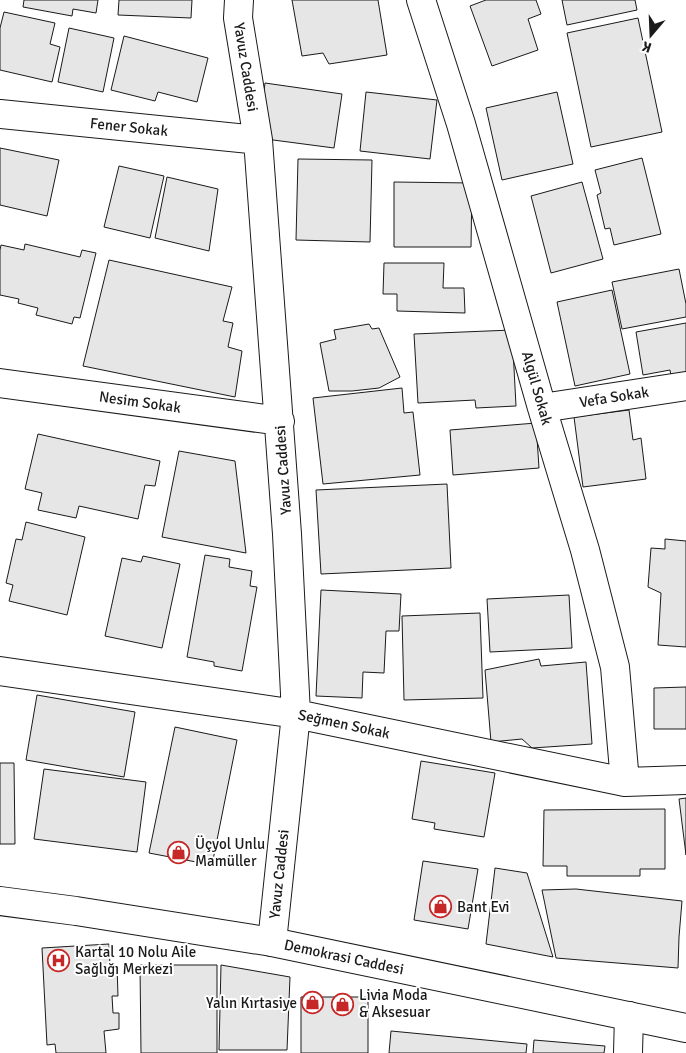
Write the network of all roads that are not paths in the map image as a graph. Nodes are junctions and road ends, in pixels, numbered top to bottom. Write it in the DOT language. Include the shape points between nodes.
graph roads {
  1 [pos="239,0"];
  2 [pos="421,0"];
  3 [pos="0,114"];
  4 [pos="258,140"];
  5 [pos="0,383"];
  6 [pos="686,386"];
  7 [pos="542,408"];
  8 [pos="280,421"];
  9 [pos="0,671"];
  10 [pos="296,714"];
  11 [pos="686,780"];
  12 [pos="625,782"];
  13 [pos="0,902"];
  14 [pos="272,942"];
  15 [pos="628,1016"];
  16 [pos="686,1028"];
  17 [pos="628,1053"];
  1 -- 4 [label="street, Yavuz Caddesi" via="238,18"];
  2 -- 7 [label="street, Algül Sokak" via="461,124"];
  3 -- 4 [label="street, Fener Sokak"];
  4 -- 8 [label="street, Yavuz Caddesi"];
  5 -- 8 [label="street, Nesim Sokak"];
  6 -- 7 [label="street, Vefa Sokak"];
  7 -- 12 [label="street, Algül Sokak" via="585,550 615,667"];
  8 -- 10 [label="street, Yavuz Caddesi"];
  9 -- 10 [label="street, Seğmen Sokak"];
  10 -- 12 [label="street, Seğmen Sokak"];
  10 -- 14 [label="street, Yavuz Caddesi"];
  11 -- 12 [label="street, Seğmen Sokak"];
  13 -- 14 [label="street, Demokrasi Caddesi"];
  14 -- 15 [label="street, Demokrasi Caddesi"];
  15 -- 16 [label="street, Demokrasi Caddesi"];
  15 -- 17 [label="street"];
}
